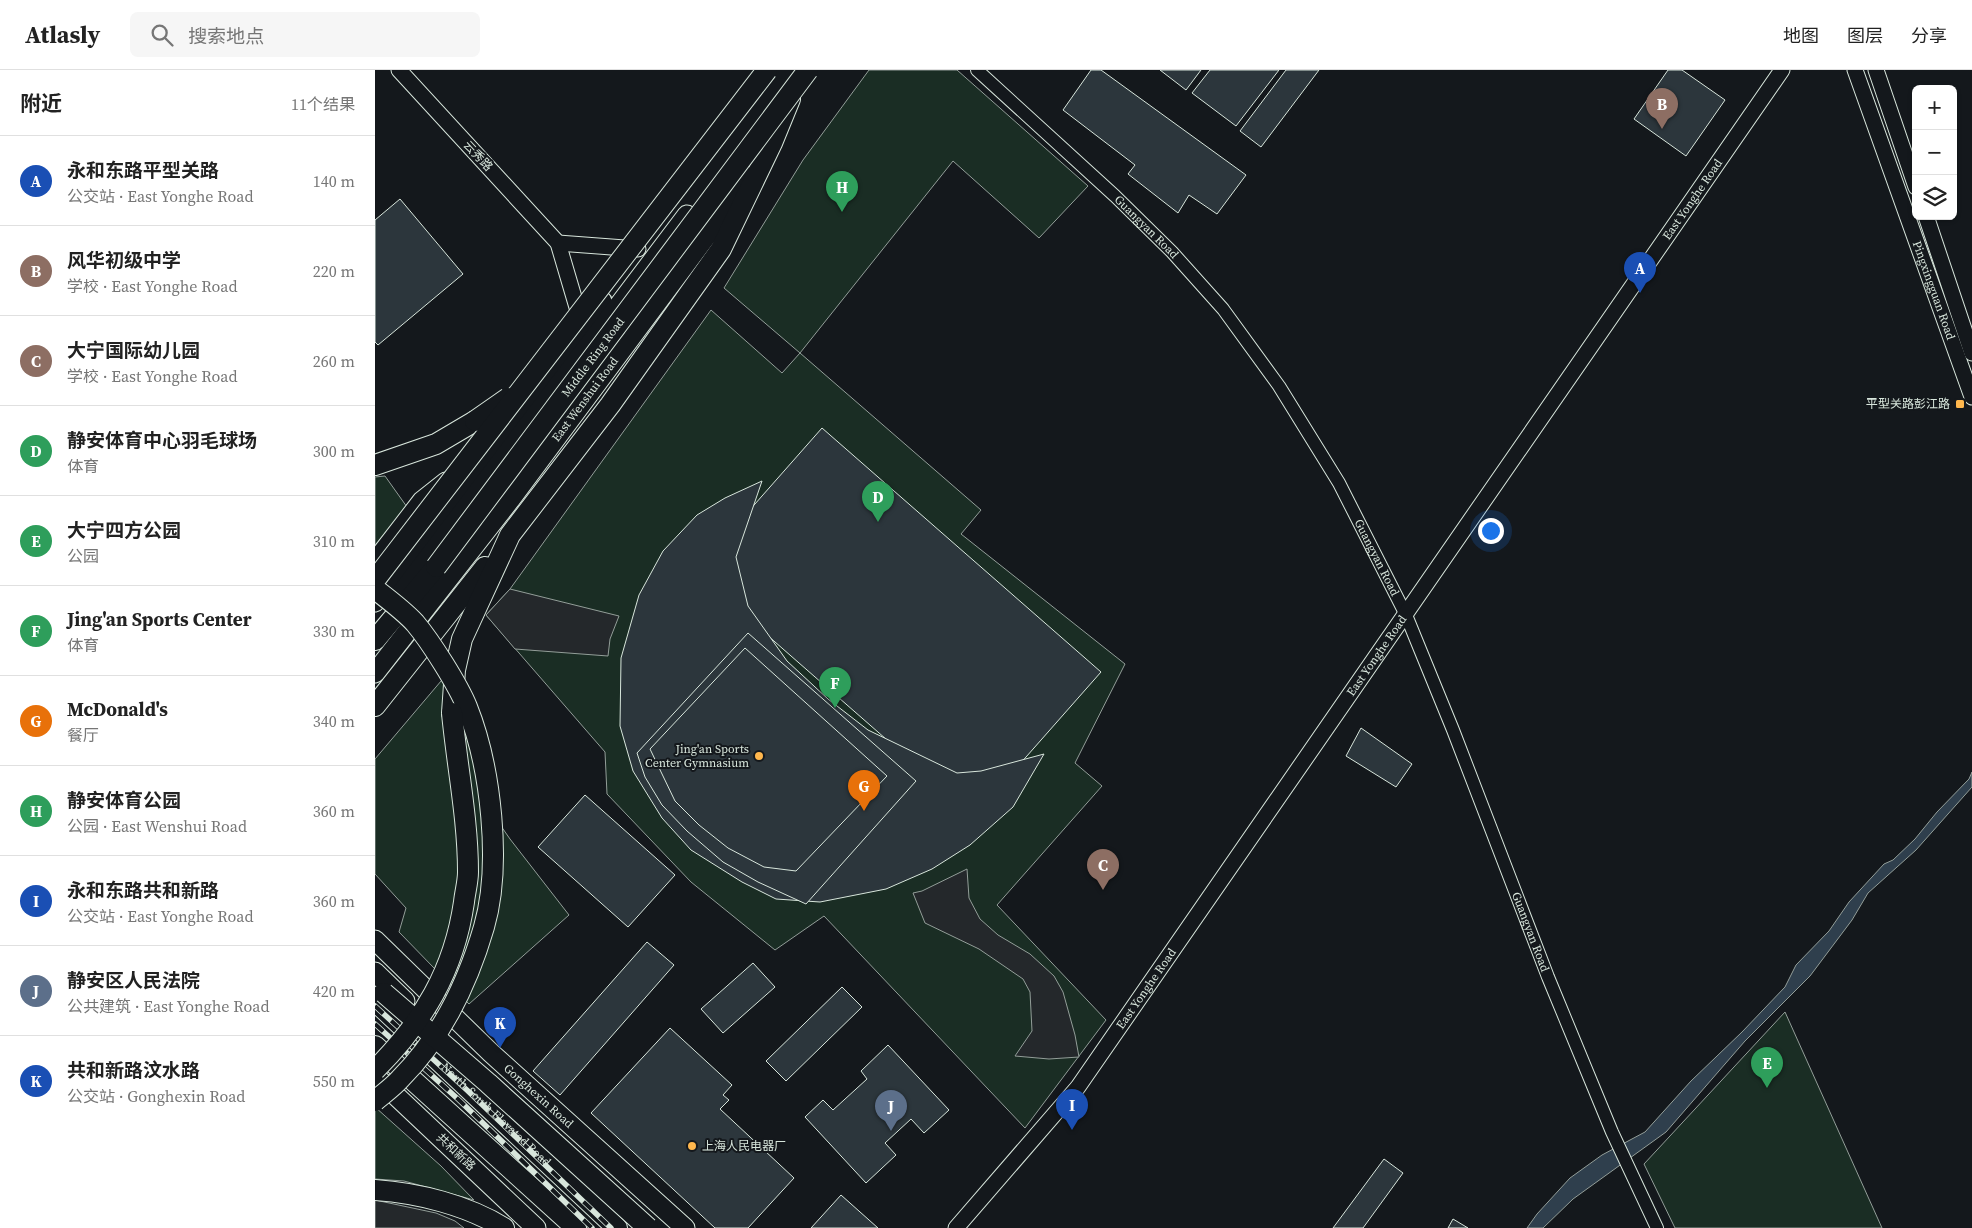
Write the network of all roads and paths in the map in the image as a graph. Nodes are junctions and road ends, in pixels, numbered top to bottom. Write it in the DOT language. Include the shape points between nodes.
graph roads {
  1 [pos="399,70"];
  2 [pos="767,70"];
  3 [pos="775,70"];
  4 [pos="808,70"];
  5 [pos="977,70"];
  6 [pos="1782,70"];
  7 [pos="1855,70"];
  8 [pos="1876,70"];
  9 [pos="796,78"];
  10 [pos="743,103"];
  11 [pos="767,108"];
  12 [pos="1912,175"];
  13 [pos="1927,220"];
  14 [pos="558,243"];
  15 [pos="641,249"];
  16 [pos="582,327"];
  17 [pos="1972,353"];
  18 [pos="1972,397"];
  19 [pos="494,444"];
  20 [pos="375,465"];
  21 [pos="510,535"];
  22 [pos="375,562"];
  23 [pos="375,580"];
  24 [pos="375,589"];
  25 [pos="375,602"];
  26 [pos="1406,615"];
  27 [pos="375,628"];
  28 [pos="375,640"];
  29 [pos="375,673"];
  30 [pos="375,706"];
  31 [pos="375,940"];
  32 [pos="375,972"];
  33 [pos="375,984"];
  34 [pos="375,1001"];
  35 [pos="471,1033"];
  36 [pos="375,1046"];
  37 [pos="375,1056"];
  38 [pos="467,1060"];
  39 [pos="375,1063"];
  40 [pos="375,1070"];
  41 [pos="375,1076"];
  42 [pos="375,1101"];
  43 [pos="583,1136"];
  44 [pos="549,1138"];
  45 [pos="375,1190"];
  46 [pos="504,1228"];
  47 [pos="536,1228"];
  48 [pos="557,1228"];
  49 [pos="571,1228"];
  50 [pos="576,1228"];
  51 [pos="617,1228"];
  52 [pos="643,1228"];
  53 [pos="648,1228"];
  54 [pos="685,1228"];
  55 [pos="956,1228"];
  56 [pos="1657,1228"];
  1 -- 14 [label="street, 云秀路"];
  2 -- 10 [label="highway, bridge"];
  3 -- 15 [label="main road"];
  4 -- 9 [label="highway, Middle Ring Road, bridge"];
  5 -- 26 [label="street, Guangyan Road" via="1115,196 1172,252 1223,309 1279,386 1334,475"];
  6 -- 26 [label="street, East Yonghe Road"];
  7 -- 18 [label="street, Pingxingguan Road"];
  8 -- 12 [label="street"];
  9 -- 11 [label="main road, East Wenshui Road"];
  9 -- 21 [label="highway, bridge" via="772,143 721,250 610,405"];
  9 -- 28 [label="highway, Middle Ring Road, bridge" via="436,567"];
  10 -- 20 [label="highway, bridge" via="707,143 509,397 436,444"];
  10 -- 23 [label="highway, bridge"];
  11 -- 27 [label="main road, East Wenshui Road"];
  11 -- 29 [label="main road, East Wenshui Road" via="714,226 510,500"];
  13 -- 17 [label="street, Pingxingguan Road"];
  14 -- 15 [label="street"];
  14 -- 16 [label="street"];
  15 -- 16 [label="main road"];
  16 -- 19 [label="main road"];
  19 -- 22 [label="main road" via="421,501"];
  19 -- 25 [label="main road"];
  21 -- 30 [label="highway"];
  21 -- 40 [label="highway, bridge" via="462,638 455,670 452,713 467,828 468,874 461,923 448,965 427,1006 399,1046"];
  24 -- 42 [label="highway, bridge" via="415,623 467,706 488,790 493,842 485,926 471,966 431,1042 401,1078"];
  26 -- 55 [label="street, East Yonghe Road" via="1079,1087"];
  26 -- 56 [label="street, Guangyan Road" via="1548,977 1612,1132"];
  31 -- 35 [label="main road, Gonghexin Road"];
  32 -- 38 [label="main road, Gonghexin Road"];
  33 -- 53 [label="highway, bridge"];
  34 -- 51 [label="highway, North-South Elevated Road, bridge"];
  35 -- 38 [label="main road"];
  35 -- 43 [label="main road, Gonghexin Road"];
  36 -- 50 [label="highway, bridge"];
  37 -- 49 [label="main road" via="503,1163"];
  38 -- 44 [label="main road, Gonghexin Road"];
  39 -- 48 [label="highway"];
  41 -- 47 [label="main road, 共和新路"];
  43 -- 44 [label="main road"];
  43 -- 54 [label="main road, Gonghexin Road"];
  44 -- 52 [label="main road, Gonghexin Road"];
  45 -- 46 [label="highway" via="394,1191 444,1203"];
}
